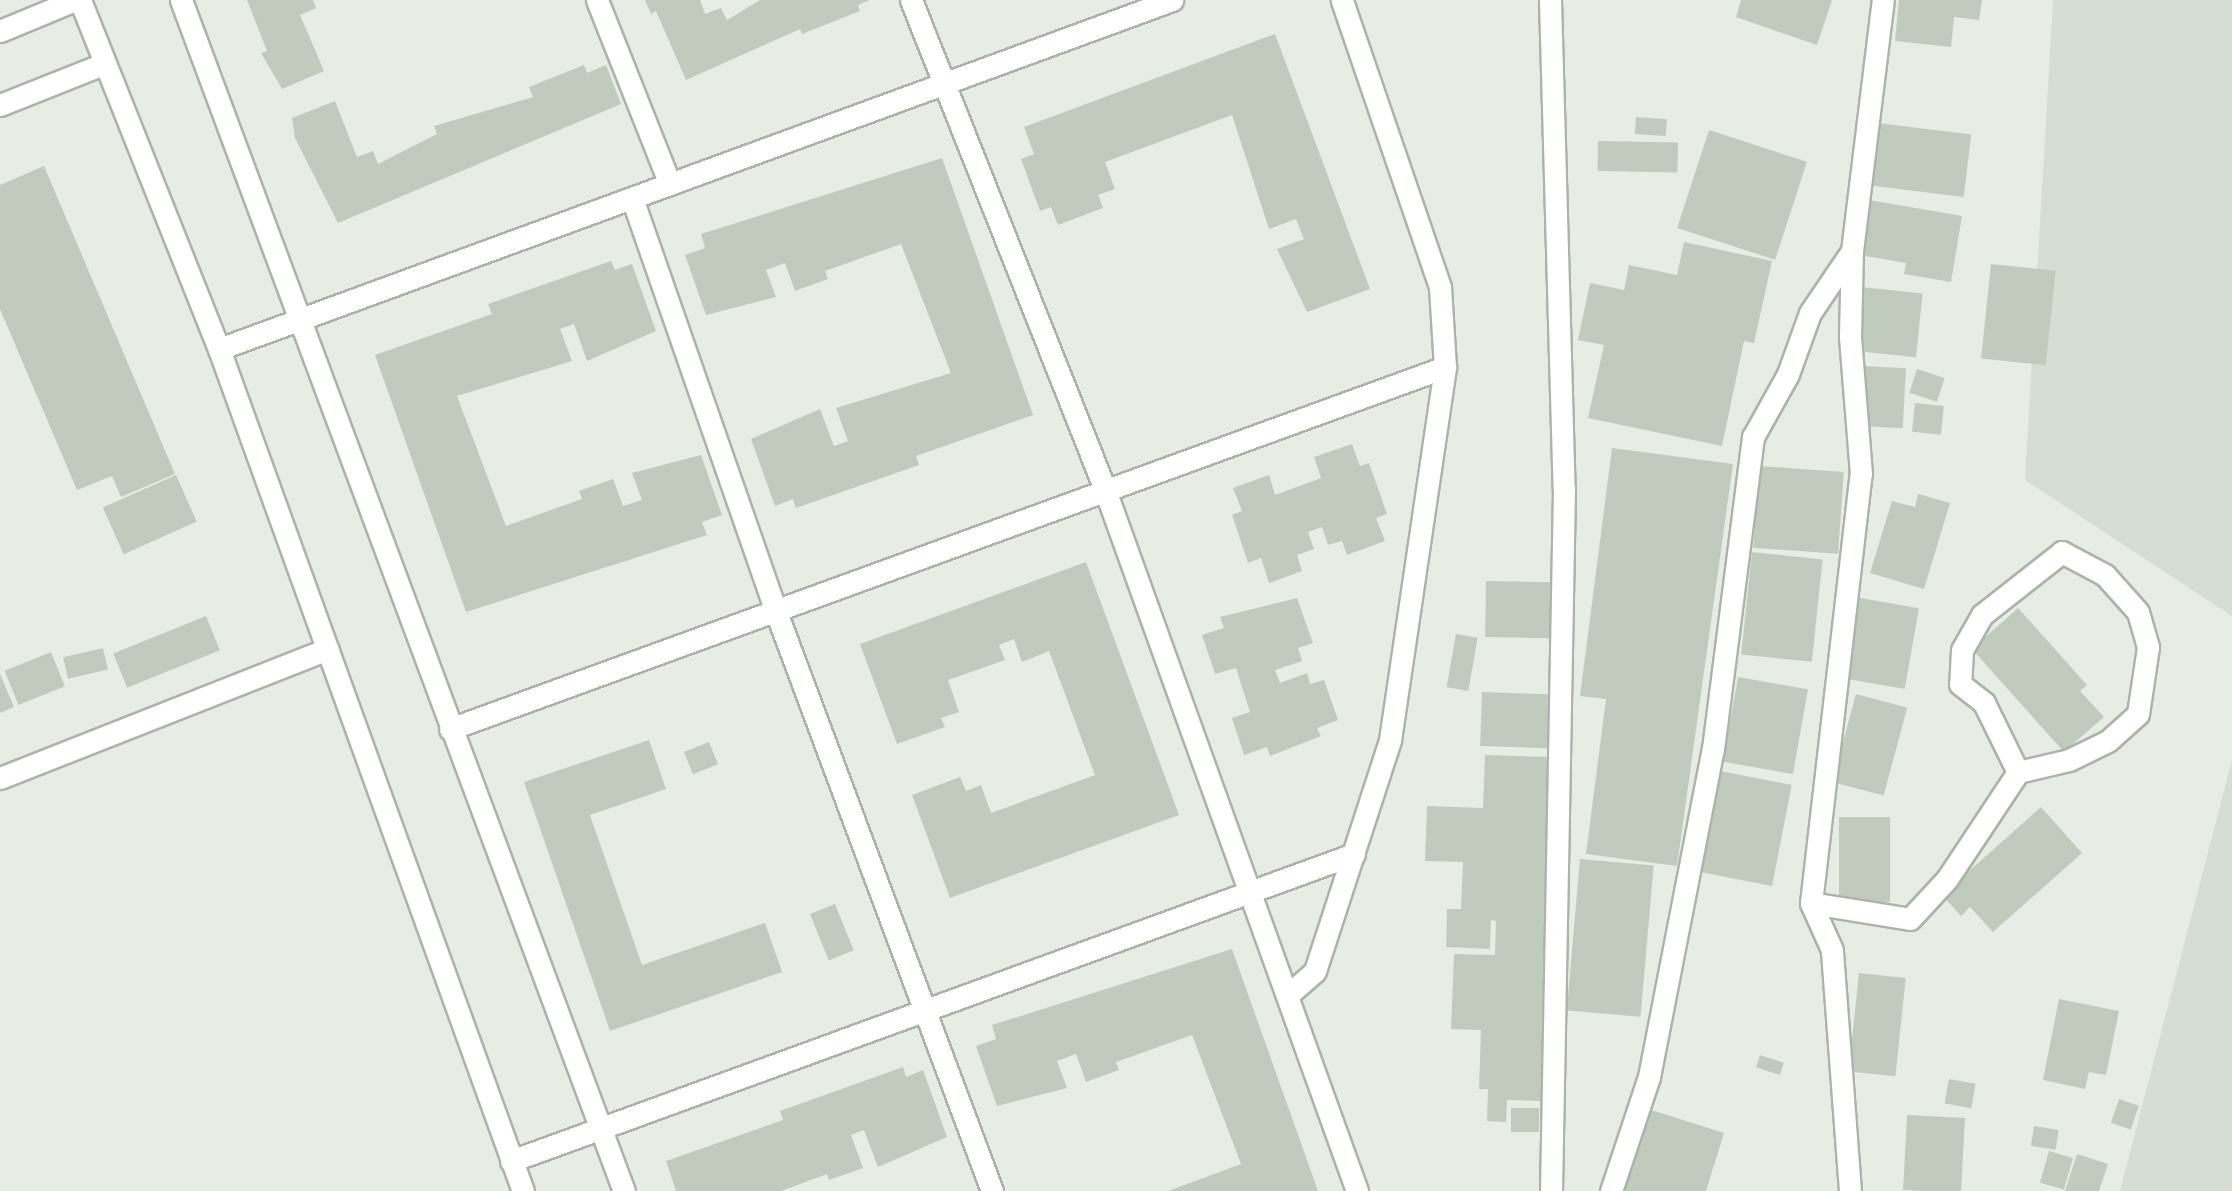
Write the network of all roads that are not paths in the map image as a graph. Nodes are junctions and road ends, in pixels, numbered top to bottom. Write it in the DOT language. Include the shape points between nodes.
graph roads {
  1 [pos="78,0"];
  2 [pos="181,0"];
  3 [pos="597,0"];
  4 [pos="911,0"];
  5 [pos="1172,0"];
  6 [pos="1342,0"];
  7 [pos="1550,0"];
  8 [pos="1883,0"];
  9 [pos="0,31"];
  10 [pos="103,64"];
  11 [pos="944,84"];
  12 [pos="0,105"];
  13 [pos="670,184"];
  14 [pos="632,198"];
  15 [pos="1852,251"];
  16 [pos="300,320"];
  17 [pos="219,349"];
  18 [pos="1445,367"];
  19 [pos="1104,487"];
  20 [pos="775,609"];
  21 [pos="328,649"];
  22 [pos="450,729"];
  23 [pos="2018,772"];
  24 [pos="0,778"];
  25 [pos="1354,854"];
  26 [pos="1250,892"];
  27 [pos="1811,904"];
  28 [pos="1290,993"];
  29 [pos="926,1010"];
  30 [pos="600,1129"];
  31 [pos="511,1161"];
  32 [pos="523,1191"];
  33 [pos="624,1191"];
  34 [pos="992,1191"];
  35 [pos="1357,1191"];
  36 [pos="1551,1191"];
  37 [pos="1611,1191"];
  38 [pos="1850,1191"];
  1 -- 9 [label="street"];
  1 -- 10 [label="street"];
  2 -- 16 [label="street"];
  3 -- 13 [label="street"];
  4 -- 11 [label="street"];
  5 -- 11 [label="street"];
  6 -- 18 [label="street" via="1440,287"];
  7 -- 36 [label="street" via="1564,489"];
  8 -- 15 [label="street"];
  10 -- 12 [label="street"];
  10 -- 17 [label="street"];
  11 -- 13 [label="street"];
  11 -- 19 [label="street"];
  13 -- 14 [label="street"];
  14 -- 16 [label="street"];
  14 -- 20 [label="street"];
  15 -- 27 [label="street" via="1850,337 1861,474"];
  15 -- 37 [label="street" via="1810,313 1788,374 1753,437 1713,749 1649,1077"];
  16 -- 17 [label="street"];
  16 -- 22 [label="street"];
  17 -- 21 [label="street"];
  18 -- 19 [label="street"];
  18 -- 25 [label="street" via="1402,685"];
  19 -- 20 [label="street"];
  19 -- 26 [label="street"];
  20 -- 22 [label="street"];
  20 -- 29 [label="street"];
  21 -- 24 [label="street"];
  21 -- 31 [label="street"];
  22 -- 30 [label="street"];
  23 -- 23 [label="street" via="2069,760 2108,741 2138,714 2148,680 2148,647 2138,612 2105,575 2062,552 1982,615 1962,649 1961,684 1984,702"];
  23 -- 27 [label="street" via="1947,879 1910,919"];
  25 -- 26 [label="street"];
  25 -- 28 [label="street" via="1312,977"];
  26 -- 28 [label="street"];
  26 -- 29 [label="street"];
  27 -- 38 [label="street" via="1832,950"];
  28 -- 35 [label="street"];
  29 -- 30 [label="street"];
  29 -- 34 [label="street"];
  30 -- 31 [label="street"];
  30 -- 33 [label="street"];
  31 -- 32 [label="street"];
}
